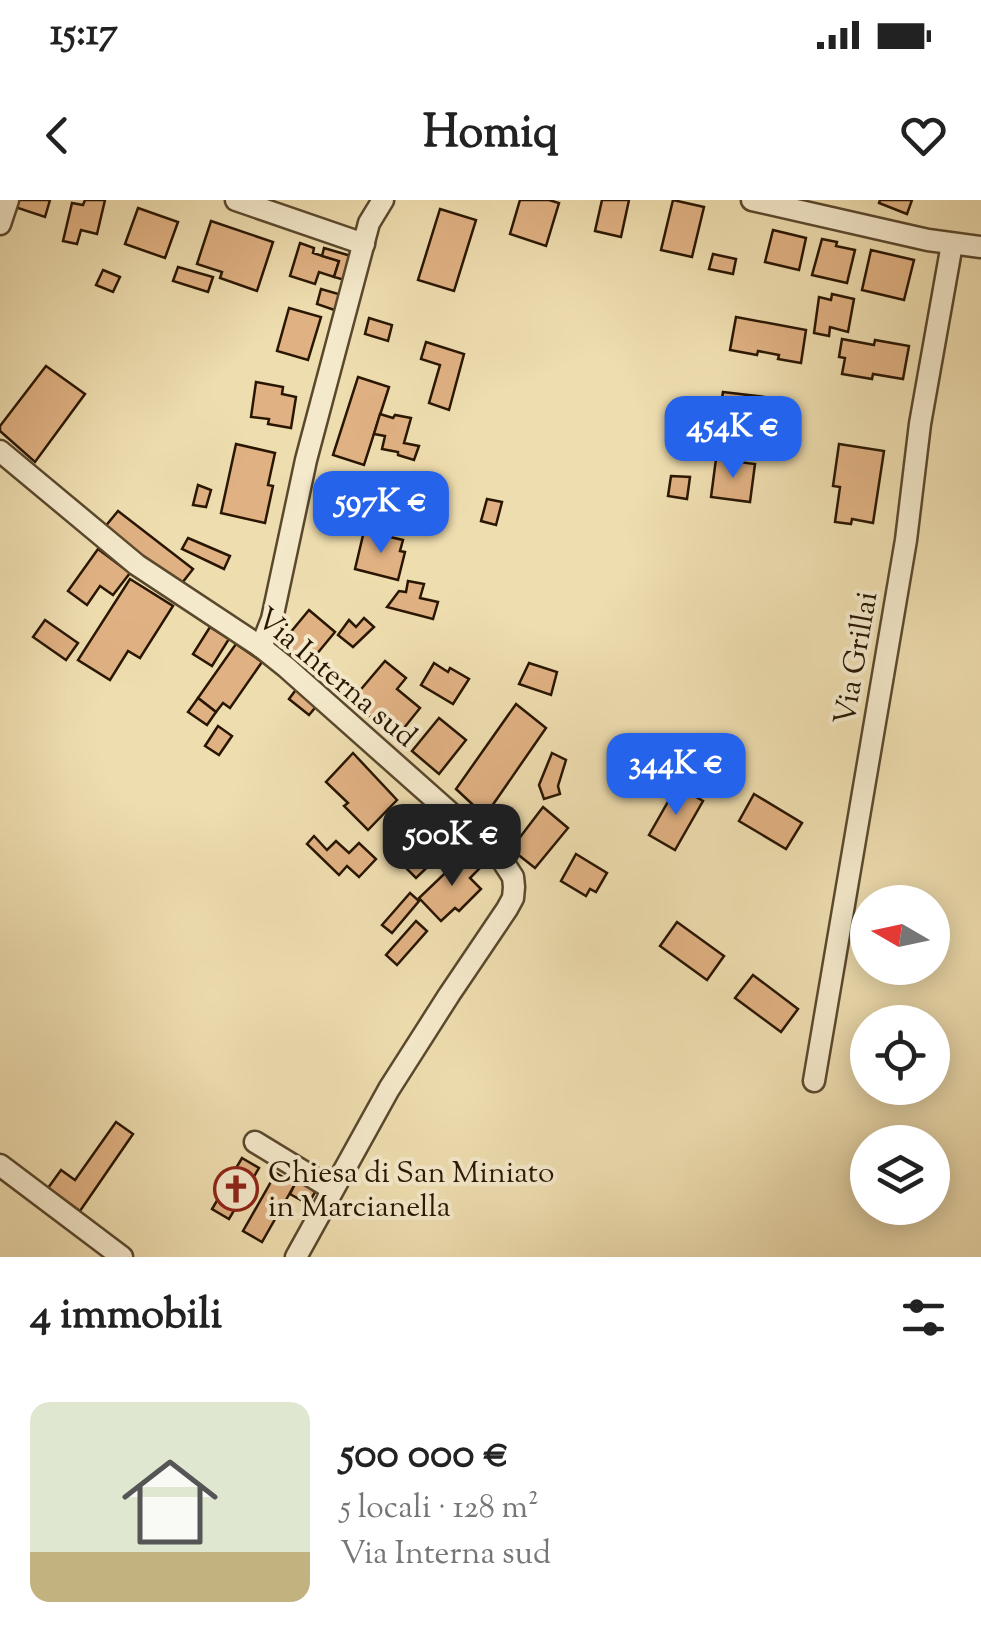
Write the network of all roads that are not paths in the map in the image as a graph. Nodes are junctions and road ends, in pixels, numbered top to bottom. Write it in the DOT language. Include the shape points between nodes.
graph roads {
  1 [pos="8,200"];
  2 [pos="236,200"];
  3 [pos="383,200"];
  4 [pos="752,200"];
  5 [pos="0,224"];
  6 [pos="364,244"];
  7 [pos="952,244"];
  8 [pos="981,248"];
  9 [pos="0,451"];
  10 [pos="260,647"];
  11 [pos="814,1081"];
  12 [pos="255,1142"];
  13 [pos="0,1165"];
  14 [pos="332,1189"];
  15 [pos="122,1257"];
  16 [pos="296,1257"];
  1 -- 5 [label="street"];
  2 -- 6 [label="street"];
  3 -- 6 [label="street"];
  4 -- 7 [label="street"];
  6 -- 10 [label="street"];
  7 -- 8 [label="street"];
  7 -- 11 [label="street, Via Grillai"];
  9 -- 10 [label="street, Via Interna sud" via="137,566"];
  10 -- 14 [label="street, Via Interna sud" via="500,857 514,887 508,909 448,995"];
  12 -- 14 [label="street"];
  13 -- 15 [label="street"];
  14 -- 16 [label="street, Via Interna sud"];
}
